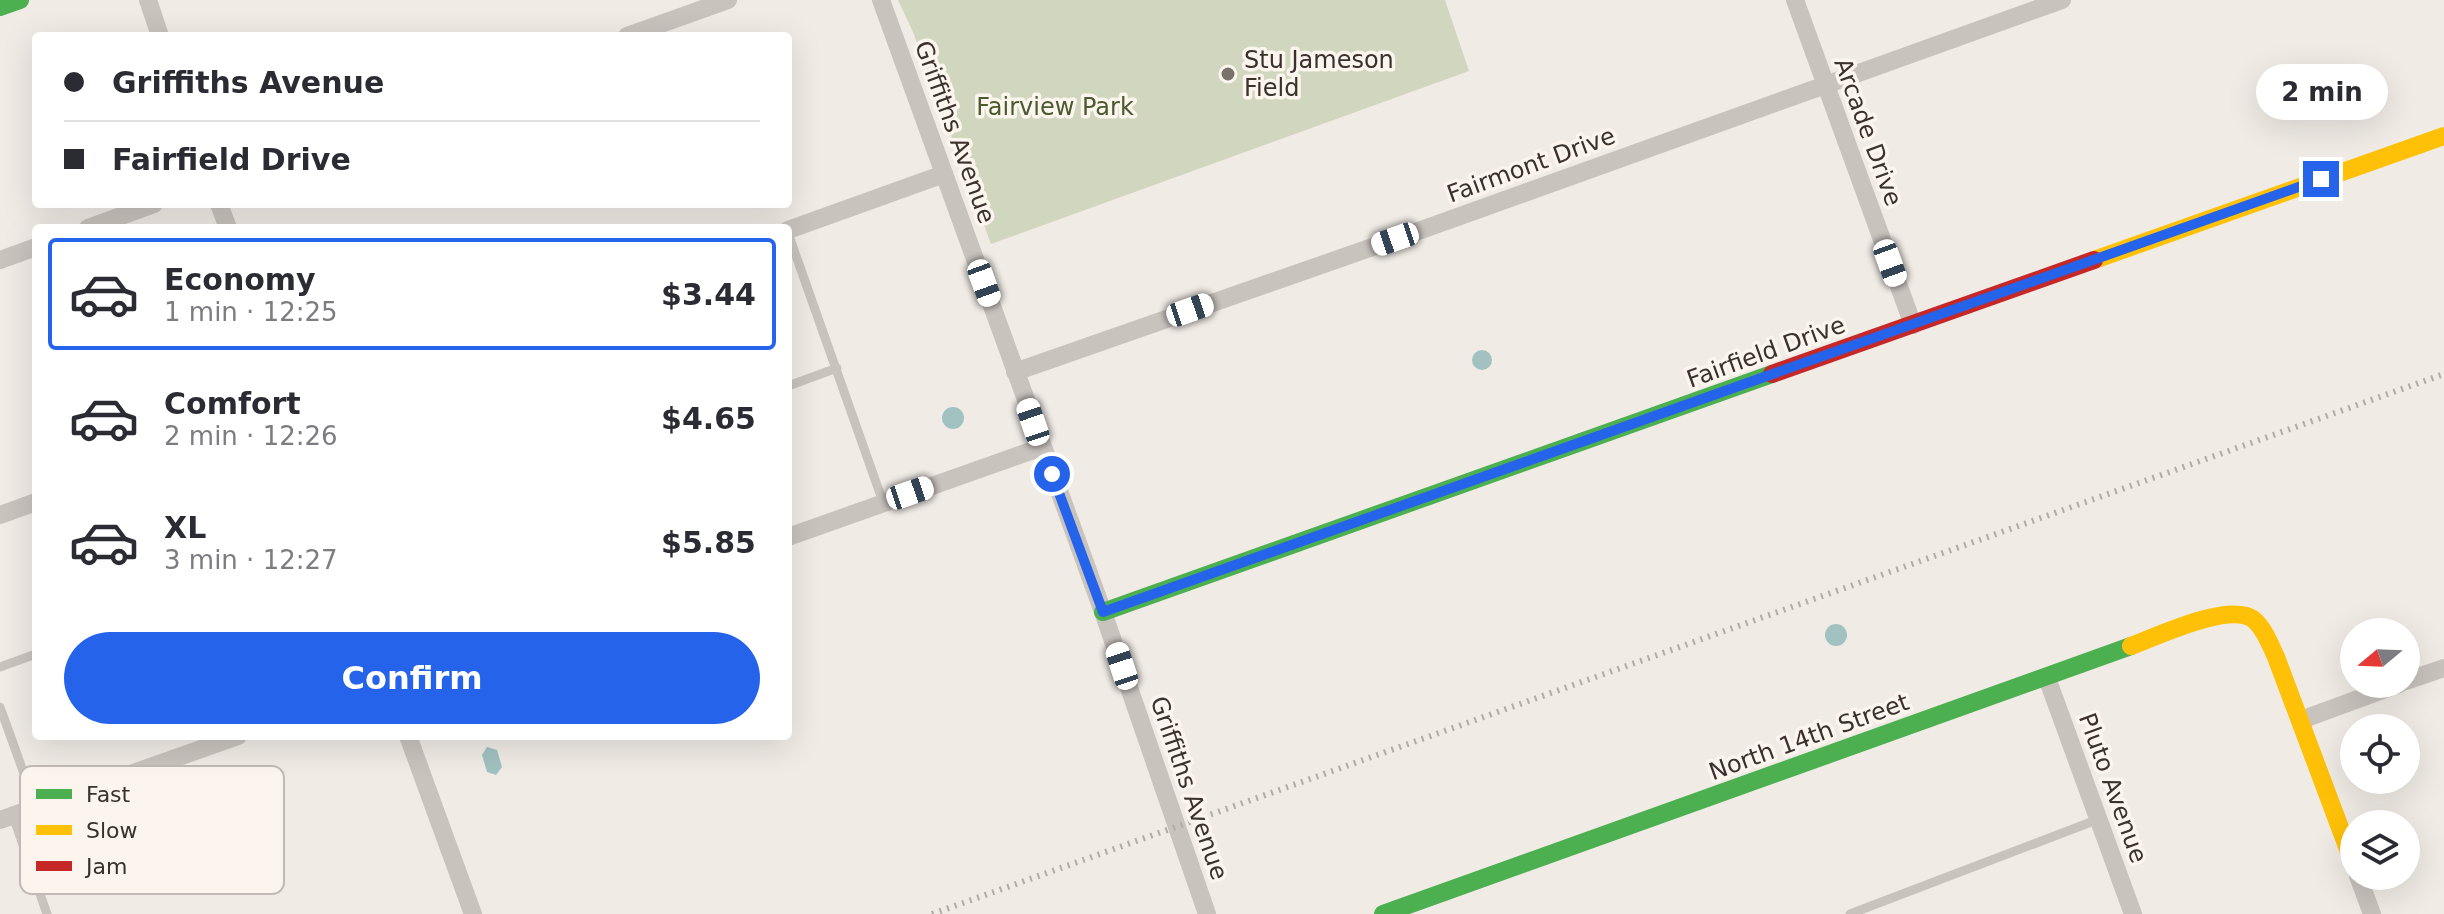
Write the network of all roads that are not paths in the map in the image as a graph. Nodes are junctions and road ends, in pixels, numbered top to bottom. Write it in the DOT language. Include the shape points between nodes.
graph roads {
  1 [pos="20,0"];
  2 [pos="148,0"];
  3 [pos="728,0"];
  4 [pos="881,0"];
  5 [pos="1795,0"];
  6 [pos="2062,0"];
  7 [pos="0,7"];
  8 [pos="159,32"];
  9 [pos="638,32"];
  10 [pos="1825,85"];
  11 [pos="2444,136"];
  12 [pos="944,174"];
  13 [pos="143,208"];
  14 [pos="99,224"];
  15 [pos="792,230"];
  16 [pos="792,242"];
  17 [pos="32,248"];
  18 [pos="0,260"];
  19 [pos="1913,325"];
  20 [pos="837,368"];
  21 [pos="1015,372"];
  22 [pos="792,385"];
  23 [pos="1042,447"];
  24 [pos="883,502"];
  25 [pos="32,503"];
  26 [pos="0,515"];
  27 [pos="792,536"];
  28 [pos="1103,612"];
  29 [pos="32,655"];
  30 [pos="0,667"];
  31 [pos="2444,668"];
  32 [pos="2420,676"];
  33 [pos="2047,678"];
  34 [pos="2361,698"];
  35 [pos="0,707"];
  36 [pos="2301,720"];
  37 [pos="227,740"];
  38 [pos="409,740"];
  39 [pos="21,766"];
  40 [pos="153,766"];
  41 [pos="6,818"];
  42 [pos="2099,819"];
  43 [pos="2340,827"];
  44 [pos="20,851"];
  45 [pos="2363,890"];
  46 [pos="38,894"];
  47 [pos="47,914"];
  48 [pos="473,914"];
  49 [pos="1207,914"];
  50 [pos="1383,914"];
  51 [pos="1850,914"];
  52 [pos="2133,914"];
  53 [pos="2372,914"];
  1 -- 7 [label="street"];
  2 -- 8 [label="street"];
  3 -- 9 [label="street"];
  4 -- 12 [label="street, Griffiths Avenue"];
  5 -- 10 [label="street, Arcade Drive"];
  6 -- 10 [label="street, Fairmont Drive"];
  10 -- 19 [label="street, Arcade Drive"];
  10 -- 21 [label="street, Fairmont Drive"];
  11 -- 19 [label="street, Fairfield Drive"];
  12 -- 15 [label="street"];
  12 -- 21 [label="street, Griffiths Avenue"];
  13 -- 14 [label="street"];
  16 -- 20 [label="lane"];
  17 -- 18 [label="street"];
  19 -- 28 [label="street, Fairfield Drive"];
  20 -- 22 [label="lane"];
  20 -- 24 [label="lane"];
  21 -- 23 [label="street, Griffiths Avenue"];
  23 -- 24 [label="street"];
  23 -- 28 [label="street, Griffiths Avenue"];
  24 -- 27 [label="street"];
  25 -- 26 [label="street"];
  28 -- 49 [label="street, Griffiths Avenue"];
  29 -- 30 [label="lane"];
  31 -- 32 [label="street"];
  33 -- 36 [label="street, North 14th Street" via="2233,612 2252,617 2265,633"];
  33 -- 42 [label="street, Pluto Avenue"];
  33 -- 50 [label="street, North 14th Street"];
  34 -- 36 [label="street"];
  35 -- 39 [label="lane"];
  36 -- 43 [label="street"];
  37 -- 40 [label="street"];
  38 -- 48 [label="street"];
  41 -- 44 [label="lane"];
  42 -- 51 [label="lane"];
  42 -- 52 [label="street, Pluto Avenue"];
  45 -- 53 [label="street"];
  46 -- 47 [label="lane"];
}
